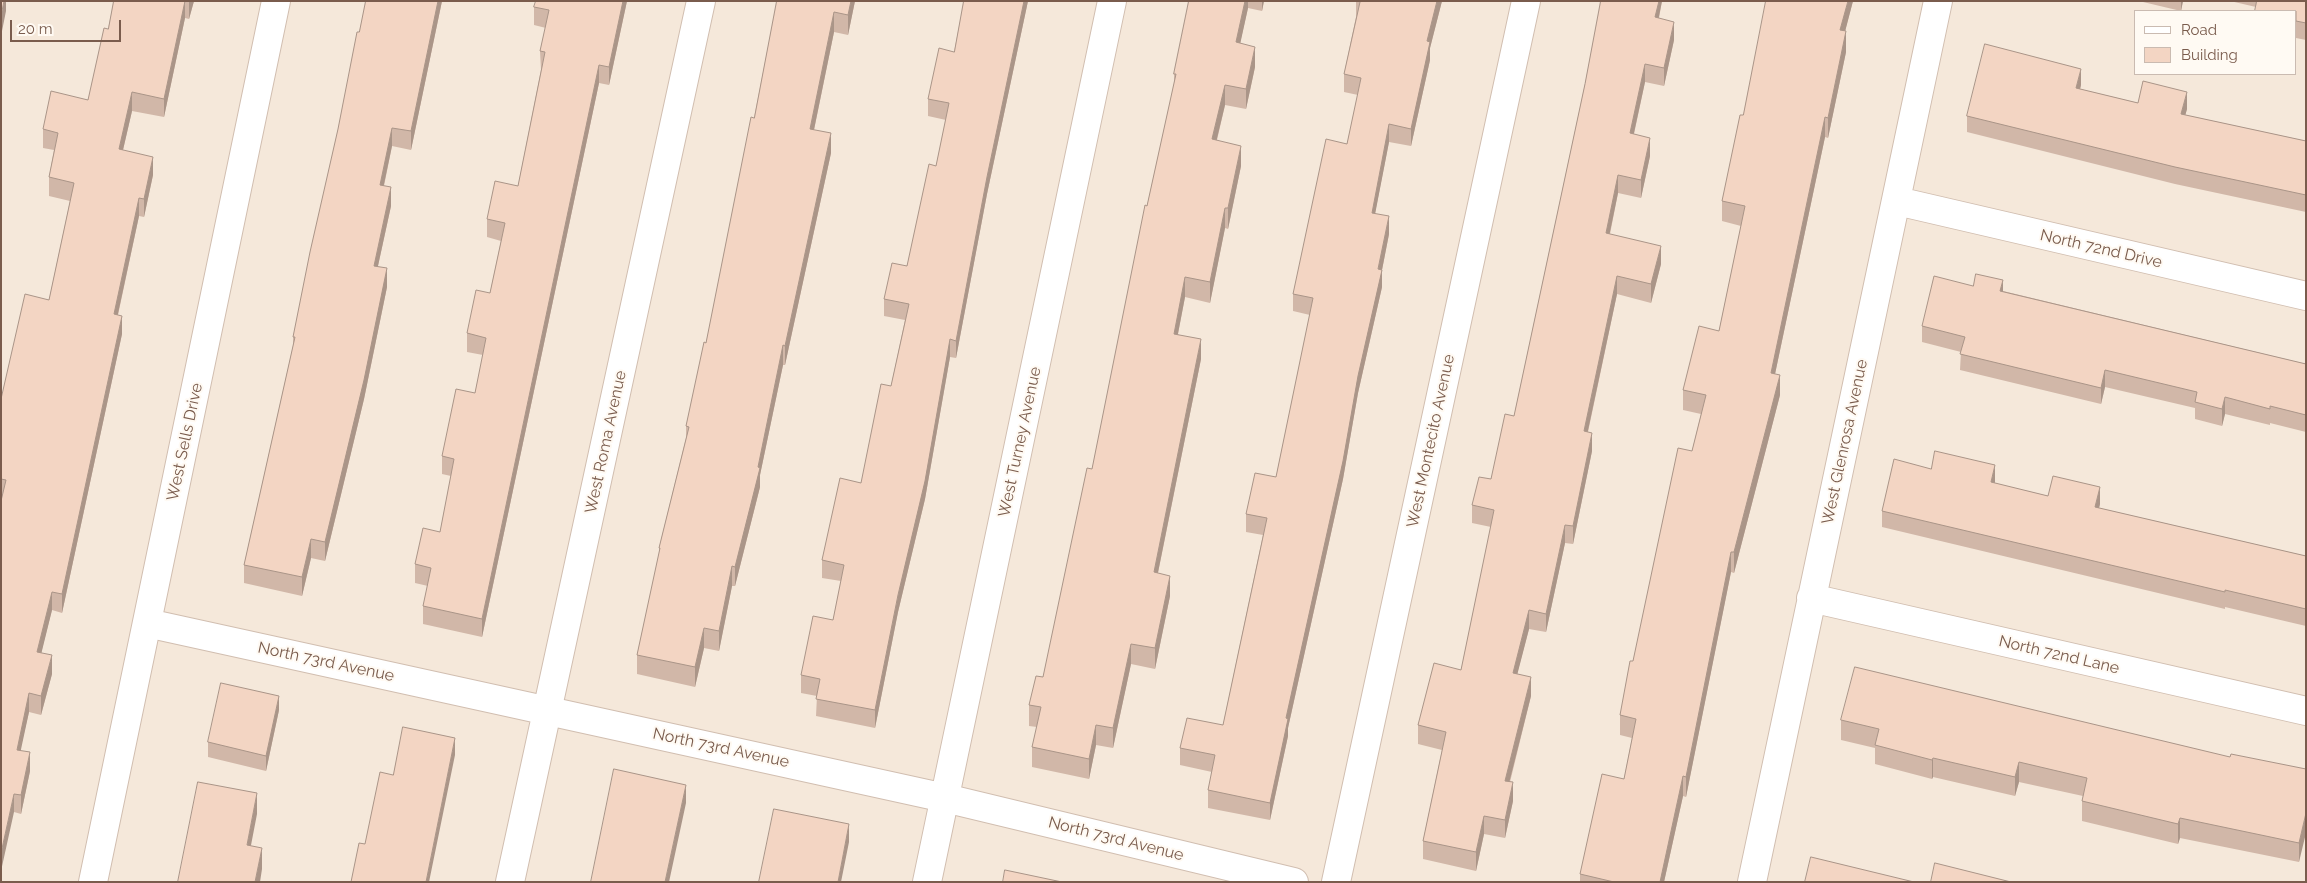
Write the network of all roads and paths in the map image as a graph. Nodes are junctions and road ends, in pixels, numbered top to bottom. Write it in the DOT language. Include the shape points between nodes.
graph roads {
  1 [pos="276,1"];
  2 [pos="701,1"];
  3 [pos="1112,1"];
  4 [pos="1526,1"];
  5 [pos="1938,1"];
  6 [pos="1897,201"];
  7 [pos="2306,296"];
  8 [pos="1811,598"];
  9 [pos="147,623"];
  10 [pos="547,710"];
  11 [pos="2306,711"];
  12 [pos="945,798"];
  13 [pos="93,882"];
  14 [pos="510,882"];
  15 [pos="927,882"];
  16 [pos="1294,882"];
  17 [pos="1336,882"];
  18 [pos="1752,882"];
  1 -- 9 [label="street, West Sells Drive"];
  2 -- 10 [label="street, West Roma Avenue"];
  3 -- 12 [label="street, West Turney Avenue"];
  4 -- 17 [label="street, West Montecito Avenue"];
  5 -- 6 [label="street, West Glenrosa Avenue"];
  6 -- 7 [label="street, North 72nd Drive"];
  6 -- 8 [label="street, West Glenrosa Avenue"];
  8 -- 11 [label="street, North 72nd Lane"];
  8 -- 18 [label="street, West Glenrosa Avenue"];
  9 -- 10 [label="street, North 73rd Avenue"];
  9 -- 13 [label="street, West Sells Drive"];
  10 -- 12 [label="street, North 73rd Avenue"];
  10 -- 14 [label="street, West Roma Avenue"];
  12 -- 15 [label="street, West Turney Avenue"];
  12 -- 16 [label="street, North 73rd Avenue"];
}
